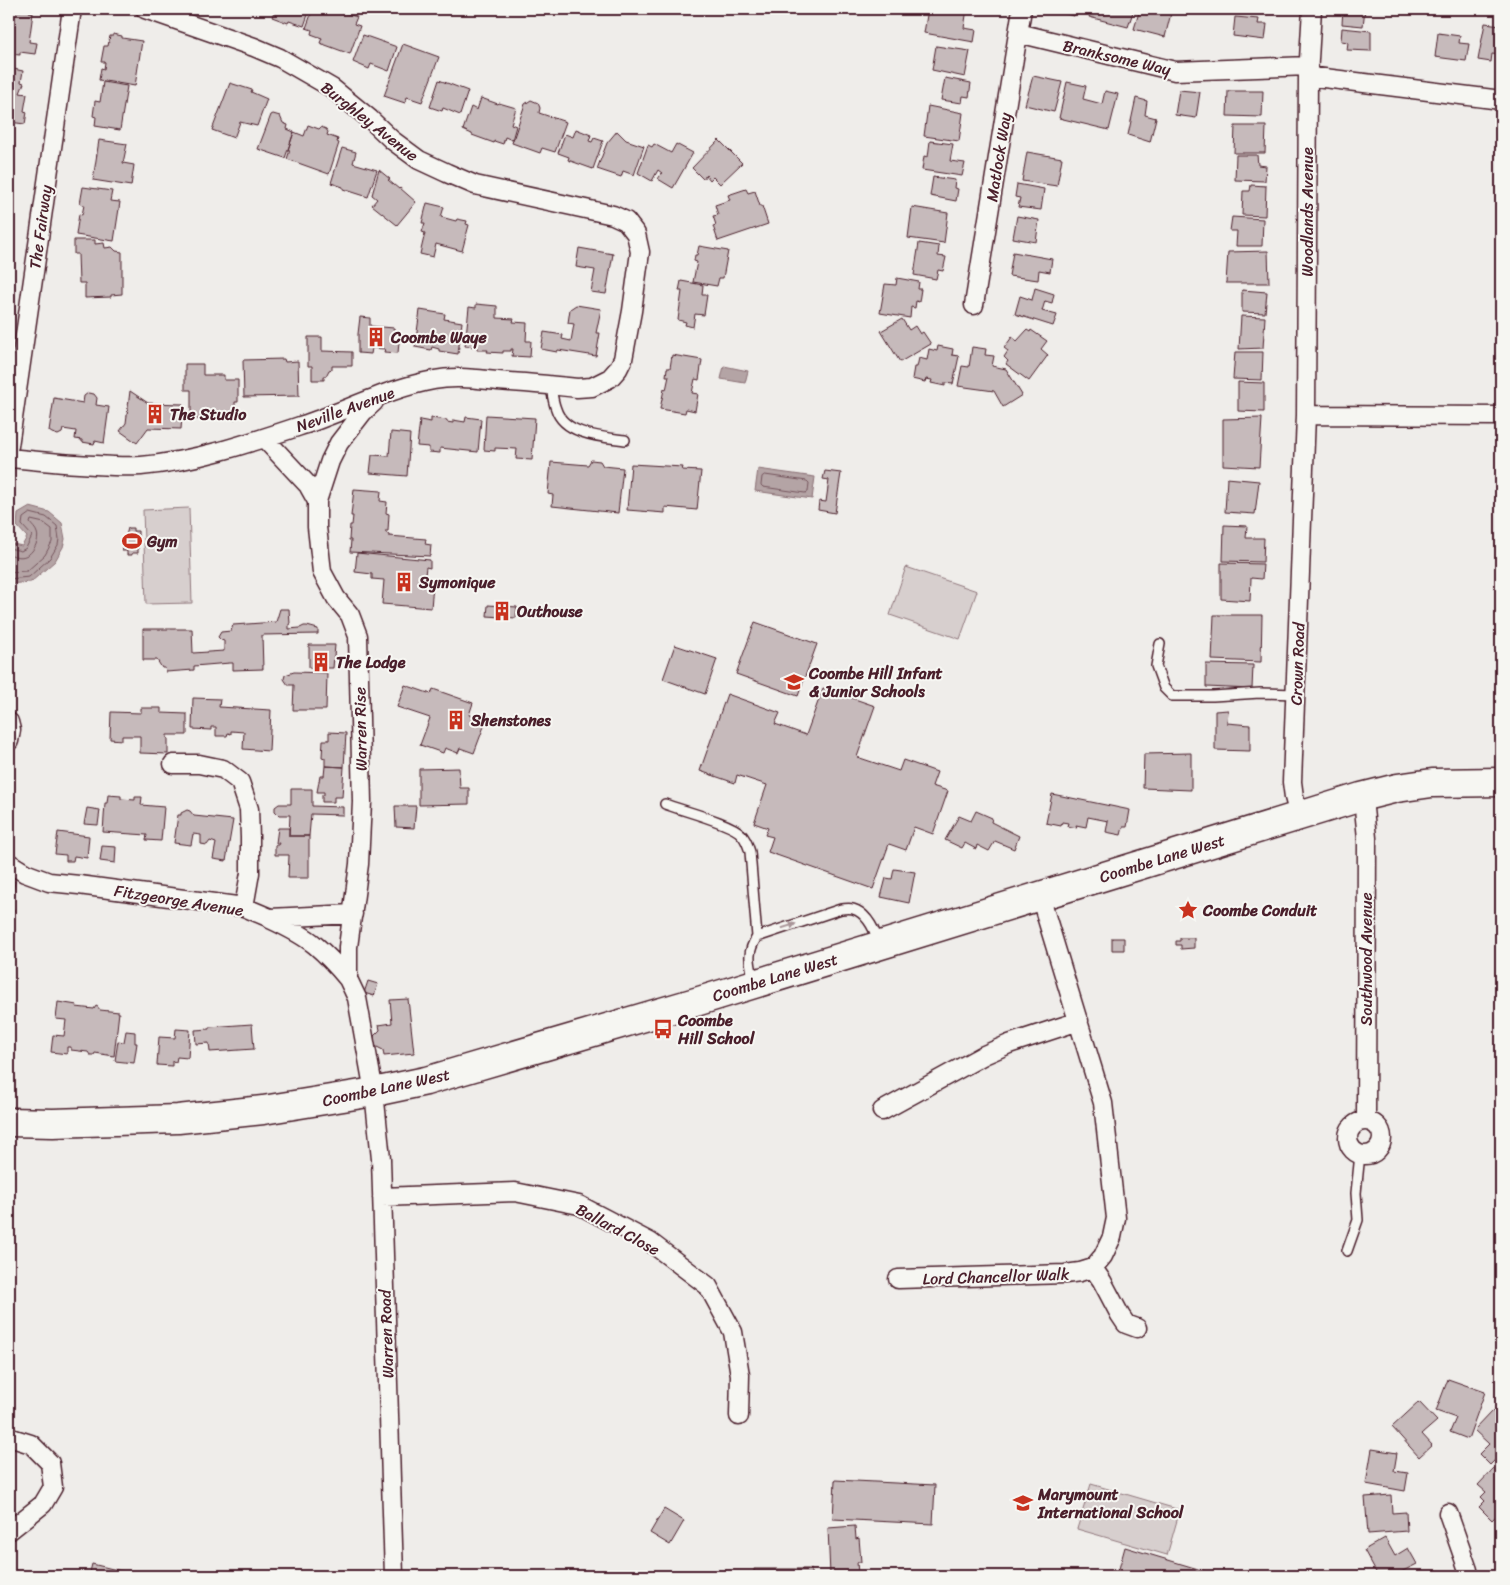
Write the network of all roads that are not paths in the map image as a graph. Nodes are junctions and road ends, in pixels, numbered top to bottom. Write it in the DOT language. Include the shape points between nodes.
graph roads {
  1 [pos="72,9"];
  2 [pos="145,9"];
  3 [pos="1022,9"];
  4 [pos="1312,9"];
  5 [pos="1018,33"];
  6 [pos="1308,71"];
  7 [pos="1501,100"];
  8 [pos="974,305"];
  9 [pos="632,310"];
  10 [pos="551,386"];
  11 [pos="383,394"];
  12 [pos="1306,415"];
  13 [pos="1501,416"];
  14 [pos="264,438"];
  15 [pos="625,440"];
  16 [pos="9,446"];
  17 [pos="9,458"];
  18 [pos="317,501"];
  19 [pos="1302,512"];
  20 [pos="1160,644"];
  21 [pos="1296,694"];
  22 [pos="9,722"];
  23 [pos="9,741"];
  24 [pos="173,764"];
  25 [pos="1501,782"];
  26 [pos="1361,797"];
  27 [pos="665,804"];
  28 [pos="1299,816"];
  29 [pos="9,863"];
  30 [pos="1040,896"];
  31 [pos="244,908"];
  32 [pos="353,914"];
  33 [pos="270,918"];
  34 [pos="757,936"];
  35 [pos="880,945"];
  36 [pos="348,979"];
  37 [pos="755,983"];
  38 [pos="1079,1021"];
  39 [pos="374,1092"];
  40 [pos="882,1111"];
  41 [pos="1366,1121"];
  42 [pos="9,1122"];
  43 [pos="1360,1154"];
  44 [pos="382,1197"];
  45 [pos="1347,1251"];
  46 [pos="1093,1268"];
  47 [pos="898,1279"];
  48 [pos="1137,1328"];
  49 [pos="739,1416"];
  50 [pos="9,1438"];
  51 [pos="1448,1512"];
  52 [pos="9,1531"];
  53 [pos="394,1576"];
  54 [pos="1466,1576"];
  1 -- 16 [label="street, The Fairway"];
  2 -- 9 [label="street, Burghley Avenue" via="280,58 332,88 392,140 419,160 447,174 475,185 614,215 626,221 636,234 640,252"];
  3 -- 5 [label="street, Matlock Way"];
  4 -- 6 [label="street, Woodlands Avenue"];
  5 -- 6 [label="street, Branksome Way" via="1175,71"];
  5 -- 8 [label="street, Matlock Way"];
  6 -- 7 [label="street, Branksome Way"];
  6 -- 12 [label="street, Woodlands Avenue"];
  9 -- 10 [label="street, Neville Avenue" via="623,359 610,378 592,387"];
  10 -- 11 [label="street, Neville Avenue" via="453,378 433,380"];
  10 -- 15 [label="lane" via="556,411 575,430"];
  11 -- 14 [label="street, Neville Avenue"];
  11 -- 18 [label="street, Warren Rise" via="363,412 339,443"];
  12 -- 13 [label="street"];
  12 -- 19 [label="street, Woodlands Avenue"];
  14 -- 17 [label="street, Neville Avenue" via="199,456 140,466"];
  14 -- 18 [label="street" via="308,484"];
  18 -- 32 [label="street, Warren Rise" via="322,572 350,615 358,636 362,802"];
  19 -- 21 [label="street, Crown Road"];
  20 -- 21 [label="lane" via="1156,666 1164,688 1172,696"];
  21 -- 28 [label="street, Crown Road" via="1292,782"];
  22 -- 23 [label="street"];
  24 -- 31 [label="street" via="223,768 240,782 249,809 250,838 250,873"];
  25 -- 26 [label="main road, Coombe Lane West" via="1432,783"];
  26 -- 28 [label="main road, Coombe Lane West"];
  26 -- 41 [label="street, Southwood Avenue" via="1367,838"];
  27 -- 34 [label="lane" via="740,832 750,852"];
  28 -- 30 [label="main road, Coombe Lane West"];
  29 -- 31 [label="street, Fitzgeorge Avenue" via="49,882"];
  30 -- 35 [label="main road, Coombe Lane West"];
  30 -- 38 [label="street, Lord Chancellor Walk"];
  31 -- 33 [label="street, Fitzgeorge Avenue"];
  32 -- 33 [label="street, Fitzgeorge Avenue"];
  32 -- 36 [label="street, Warren Rise"];
  33 -- 36 [label="street" via="314,944"];
  34 -- 35 [label="lane, one-way" via="841,909 854,909 872,925"];
  34 -- 37 [label="lane" via="751,945 749,960"];
  35 -- 37 [label="main road, Coombe Lane West"];
  36 -- 39 [label="street, Warren Rise" via="357,998"];
  37 -- 39 [label="main road, Coombe Lane West" via="426,1081"];
  38 -- 40 [label="street" via="1008,1044"];
  38 -- 46 [label="street, Lord Chancellor Walk" via="1103,1103 1116,1218 1112,1237"];
  39 -- 42 [label="main road, Coombe Lane West" via="263,1110 178,1119"];
  39 -- 44 [label="street, Warren Road"];
  41 -- 43 [label="street" via="1355,1124 1348,1134 1353,1150"];
  41 -- 43 [label="street" via="1376,1125 1382,1140 1373,1152"];
  43 -- 45 [label="lane" via="1356,1193 1358,1220"];
  44 -- 49 [label="street, Ballard Close" via="515,1192 579,1205 650,1242 708,1286 733,1332 740,1375"];
  44 -- 53 [label="street, Warren Road"];
  46 -- 47 [label="street, Lord Chancellor Walk" via="1065,1274"];
  46 -- 48 [label="street, Lord Chancellor Walk" via="1126,1324"];
  50 -- 52 [label="street" via="31,1444 50,1463 53,1487 43,1504"];
  51 -- 54 [label="street" via="1468,1570"];
}
